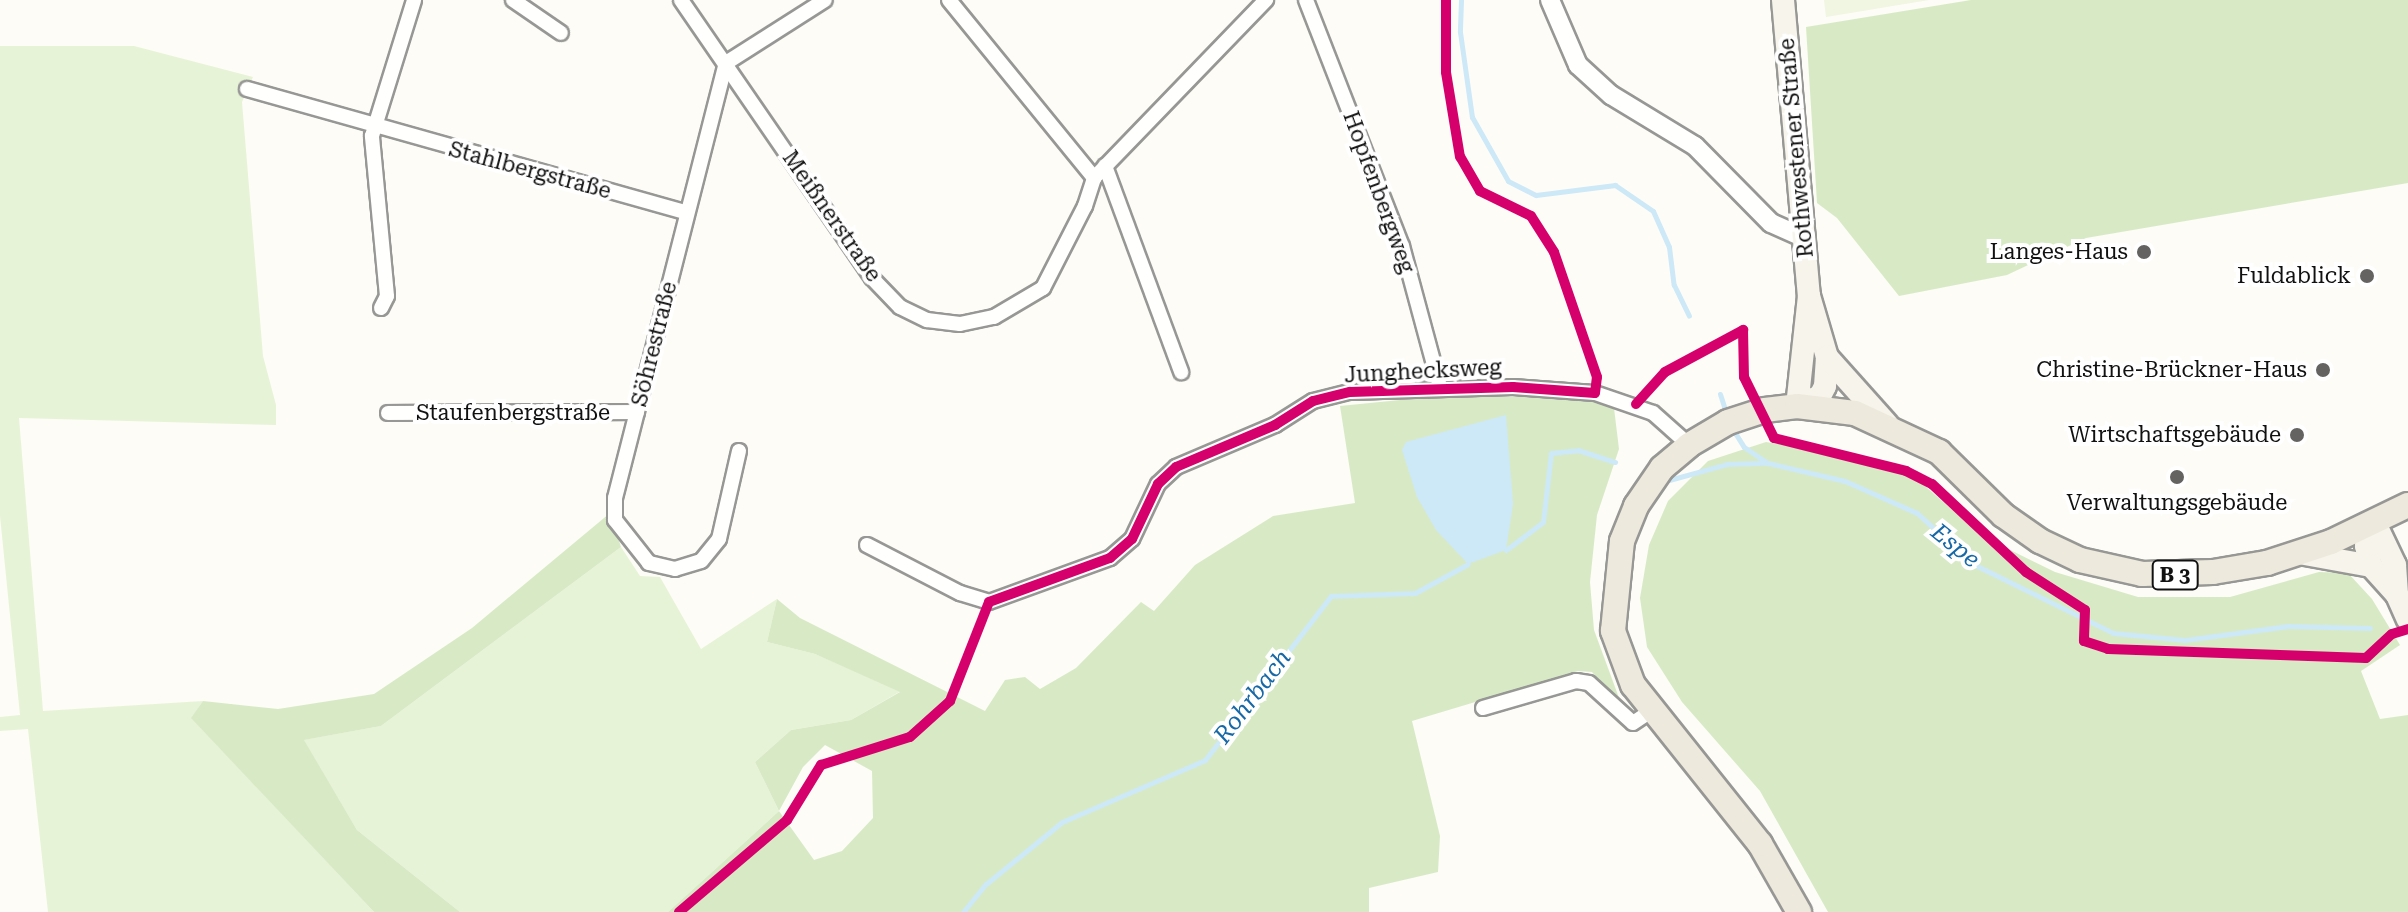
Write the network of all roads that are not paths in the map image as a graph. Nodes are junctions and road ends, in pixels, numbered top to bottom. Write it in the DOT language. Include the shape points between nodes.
graph roads {
  1 [pos="414,0"];
  2 [pos="513,0"];
  3 [pos="681,0"];
  4 [pos="825,0"];
  5 [pos="949,0"];
  6 [pos="1266,0"];
  7 [pos="1306,0"];
  8 [pos="1550,0"];
  9 [pos="1783,0"];
  10 [pos="561,33"];
  11 [pos="726,63"];
  12 [pos="247,89"];
  13 [pos="374,127"];
  14 [pos="1105,166"];
  15 [pos="1094,178"];
  16 [pos="686,212"];
  17 [pos="1803,237"];
  18 [pos="1809,296"];
  19 [pos="381,308"];
  20 [pos="1827,357"];
  21 [pos="1181,372"];
  22 [pos="1440,387"];
  23 [pos="1797,406"];
  24 [pos="637,412"];
  25 [pos="388,413"];
  26 [pos="1887,424"];
  27 [pos="1689,445"];
  28 [pos="739,451"];
  29 [pos="2408,505"];
  30 [pos="2374,521"];
  31 [pos="867,545"];
  32 [pos="2299,553"];
  33 [pos="2371,566"];
  34 [pos="2397,595"];
  35 [pos="2408,620"];
  36 [pos="1483,708"];
  37 [pos="1651,711"];
  38 [pos="1799,912"];
  1 -- 13 [label="street"];
  2 -- 10 [label="street"];
  3 -- 11 [label="street, Meißnerstraße"];
  4 -- 11 [label="street"];
  5 -- 15 [label="street"];
  6 -- 14 [label="street, Meißnerstraße"];
  7 -- 22 [label="street, Hopfenbergweg" via="1402,246"];
  8 -- 17 [label="street" via="1578,65 1611,95 1695,146 1771,223"];
  9 -- 17 [label="main road, Rothwestener Straße"];
  11 -- 15 [label="street, Meißnerstraße" via="872,278 900,307 927,320 960,324 994,317 1043,288"];
  11 -- 16 [label="street, Söhrestraße"];
  12 -- 13 [label="street, Stahlbergstraße"];
  13 -- 16 [label="street, Stahlbergstraße"];
  13 -- 19 [label="street" via="387,296"];
  14 -- 15 [label="street, Meißnerstraße"];
  14 -- 21 [label="street"];
  16 -- 24 [label="street, Söhrestraße"];
  17 -- 18 [label="main road, Rothwestener Straße"];
  18 -- 20 [label="main road, Rothwestener Straße"];
  18 -- 23 [label="main road, Rothwestener Straße"];
  20 -- 23 [label="main road, Rothwestener Straße" via="1820,396"];
  20 -- 26 [label="main road"];
  22 -- 27 [label="street, Junghecksweg" via="1545,388 1616,398 1657,415"];
  22 -- 31 [label="street, Junghecksweg" via="1350,392 1313,401 1275,425 1176,467 1158,484 1132,539 1110,558 989,602 960,593"];
  23 -- 26 [label="main road, B 3" via="1855,413"];
  23 -- 27 [label="main road, B 3" via="1728,422"];
  24 -- 25 [label="street, Staufenbergstraße"];
  24 -- 28 [label="street, Söhrestraße" via="615,498 615,520 649,563 675,569 701,561 719,539"];
  26 -- 32 [label="main road, B 3" via="1939,452 2021,529 2100,566 2185,575"];
  27 -- 37 [label="main road, B 3" via="1662,468 1636,506 1622,541 1613,590 1613,631 1633,685"];
  29 -- 30 [label="main road, B 3"];
  30 -- 32 [label="main road, B 3"];
  30 -- 33 [label="main road" via="2366,546"];
  30 -- 34 [label="main road" via="2395,565"];
  32 -- 33 [label="main road"];
  33 -- 34 [label="main road"];
  34 -- 35 [label="main road"];
  36 -- 37 [label="street" via="1576,681 1589,683 1633,723"];
  37 -- 38 [label="main road, B 3" via="1760,844"];
}
